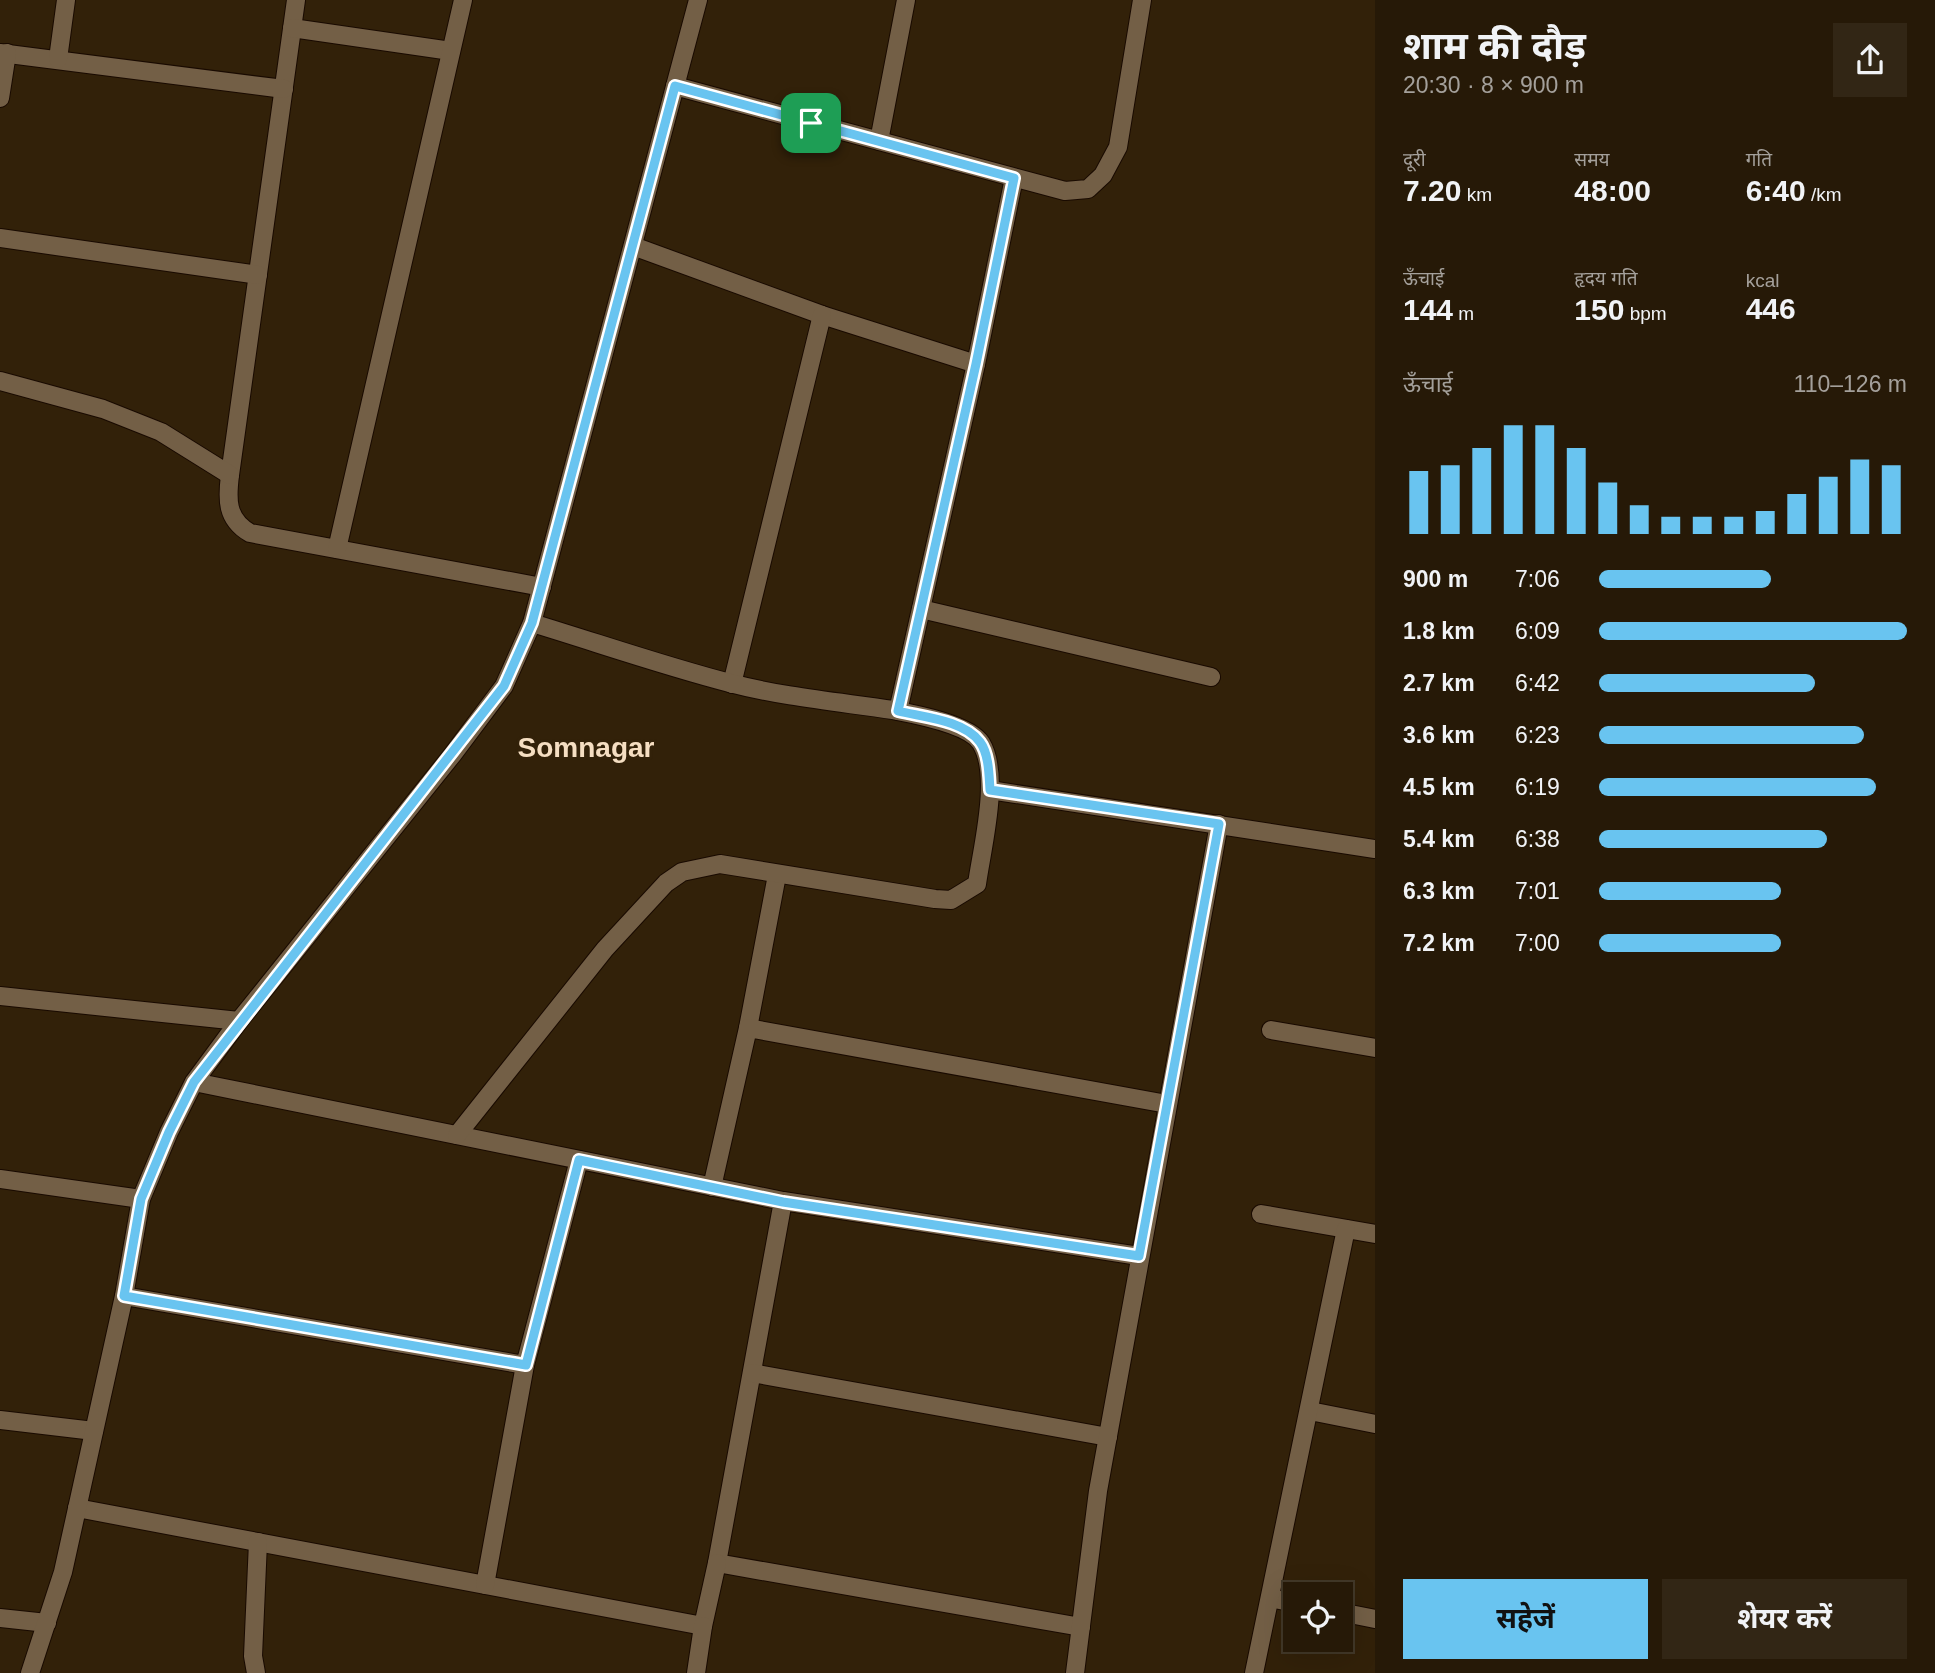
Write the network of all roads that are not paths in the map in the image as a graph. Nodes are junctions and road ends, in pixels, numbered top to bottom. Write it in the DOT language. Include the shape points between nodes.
graph roads {
  1 [pos="66,0"];
  2 [pos="296,0"];
  3 [pos="463,0"];
  4 [pos="698,0"];
  5 [pos="906,0"];
  6 [pos="1142,0"];
  7 [pos="292,28"];
  8 [pos="451,51"];
  9 [pos="3,53"];
  10 [pos="58,59"];
  11 [pos="675,86"];
  12 [pos="284,89"];
  13 [pos="0,98"];
  14 [pos="879,141"];
  15 [pos="1014,178"];
  16 [pos="0,238"];
  17 [pos="633,246"];
  18 [pos="258,275"];
  19 [pos="822,315"];
  20 [pos="976,364"];
  21 [pos="0,381"];
  22 [pos="230,475"];
  23 [pos="337,549"];
  24 [pos="542,587"];
  25 [pos="921,609"];
  26 [pos="532,623"];
  27 [pos="1211,677"];
  28 [pos="732,684"];
  29 [pos="898,711"];
  30 [pos="990,790"];
  31 [pos="1219,824"];
  32 [pos="1375,849"];
  33 [pos="777,875"];
  34 [pos="0,996"];
  35 [pos="239,1021"];
  36 [pos="748,1028"];
  37 [pos="1271,1030"];
  38 [pos="1375,1048"];
  39 [pos="194,1082"];
  40 [pos="1167,1104"];
  41 [pos="457,1135"];
  42 [pos="579,1160"];
  43 [pos="0,1179"];
  44 [pos="712,1187"];
  45 [pos="141,1199"];
  46 [pos="783,1202"];
  47 [pos="1261,1214"];
  48 [pos="1346,1229"];
  49 [pos="1375,1234"];
  50 [pos="1139,1256"];
  51 [pos="124,1296"];
  52 [pos="526,1365"];
  53 [pos="752,1374"];
  54 [pos="1310,1410"];
  55 [pos="0,1420"];
  56 [pos="1375,1424"];
  57 [pos="94,1431"];
  58 [pos="1108,1437"];
  59 [pos="77,1508"];
  60 [pos="258,1542"];
  61 [pos="717,1563"];
  62 [pos="485,1585"];
  63 [pos="1270,1598"];
  64 [pos="1283,1601"];
  65 [pos="1353,1615"];
  66 [pos="0,1618"];
  67 [pos="1375,1619"];
  68 [pos="47,1623"];
  69 [pos="703,1626"];
  70 [pos="1081,1628"];
  71 [pos="30,1673"];
  72 [pos="256,1673"];
  73 [pos="696,1673"];
  74 [pos="1075,1673"];
  75 [pos="1254,1673"];
  1 -- 10 [label="street"];
  2 -- 7 [label="street"];
  3 -- 8 [label="street"];
  4 -- 11 [label="street"];
  5 -- 14 [label="street"];
  6 -- 15 [label="street" via="1118,147 1103,175 1088,189 1065,191"];
  7 -- 8 [label="street"];
  7 -- 12 [label="street"];
  8 -- 23 [label="street"];
  9 -- 10 [label="street"];
  9 -- 13 [label="street"];
  10 -- 12 [label="street"];
  11 -- 14 [label="street"];
  11 -- 17 [label="street"];
  12 -- 18 [label="street"];
  14 -- 15 [label="street"];
  15 -- 20 [label="street"];
  16 -- 18 [label="street"];
  17 -- 19 [label="street"];
  17 -- 24 [label="street"];
  18 -- 22 [label="street"];
  19 -- 20 [label="street"];
  19 -- 28 [label="street"];
  20 -- 25 [label="street"];
  21 -- 22 [label="street" via="103,409 160,432"];
  22 -- 23 [label="street" via="227,500 230,515 240,527 250,533"];
  23 -- 24 [label="street"];
  24 -- 26 [label="street"];
  25 -- 27 [label="street"];
  25 -- 29 [label="street"];
  26 -- 28 [label="street"];
  26 -- 35 [label="street" via="504,686"];
  28 -- 29 [label="street"];
  29 -- 30 [label="street" via="954,725 980,741"];
  30 -- 31 [label="street"];
  30 -- 33 [label="street" via="977,884 951,900"];
  31 -- 32 [label="street"];
  31 -- 40 [label="street"];
  33 -- 36 [label="street"];
  33 -- 41 [label="street" via="720,864 682,872 666,883 605,949"];
  34 -- 35 [label="street"];
  35 -- 39 [label="street"];
  36 -- 40 [label="street"];
  36 -- 44 [label="street"];
  37 -- 38 [label="street"];
  39 -- 41 [label="street"];
  39 -- 45 [label="street"];
  40 -- 50 [label="street"];
  41 -- 42 [label="street"];
  42 -- 44 [label="street"];
  42 -- 52 [label="street"];
  43 -- 45 [label="street"];
  44 -- 46 [label="street"];
  45 -- 51 [label="street"];
  46 -- 50 [label="street"];
  46 -- 53 [label="street"];
  47 -- 48 [label="street"];
  48 -- 49 [label="street"];
  48 -- 54 [label="street"];
  50 -- 58 [label="street"];
  51 -- 52 [label="street"];
  51 -- 57 [label="street"];
  52 -- 62 [label="street"];
  53 -- 58 [label="street"];
  53 -- 61 [label="street"];
  54 -- 56 [label="street"];
  54 -- 63 [label="street"];
  55 -- 57 [label="street"];
  57 -- 59 [label="street"];
  58 -- 70 [label="street"];
  59 -- 60 [label="street"];
  59 -- 68 [label="street"];
  60 -- 62 [label="street"];
  60 -- 72 [label="street"];
  61 -- 69 [label="street"];
  61 -- 70 [label="street"];
  62 -- 69 [label="street"];
  63 -- 64 [label="street"];
  63 -- 75 [label="street"];
  65 -- 67 [label="street"];
  66 -- 68 [label="street"];
  68 -- 71 [label="street"];
  69 -- 73 [label="street"];
  70 -- 74 [label="street"];
}
